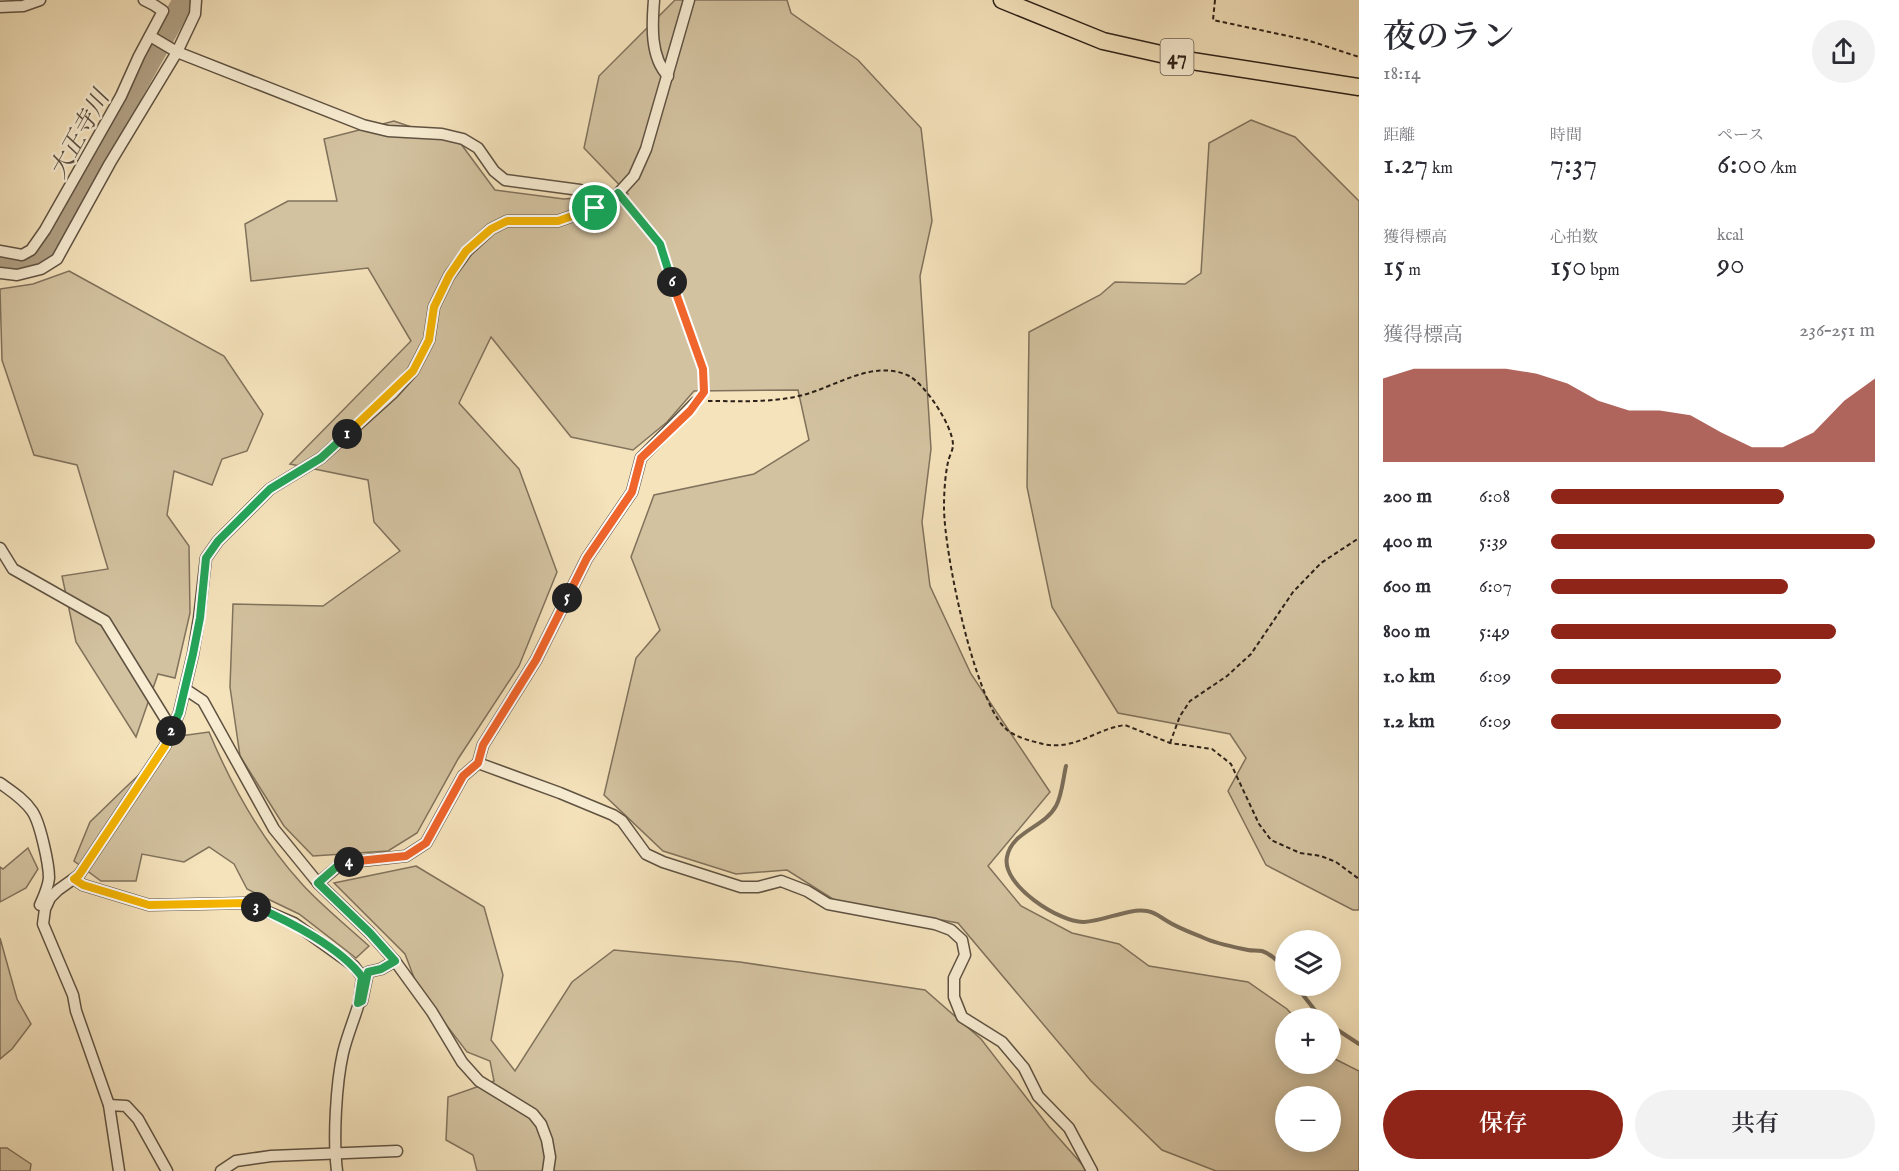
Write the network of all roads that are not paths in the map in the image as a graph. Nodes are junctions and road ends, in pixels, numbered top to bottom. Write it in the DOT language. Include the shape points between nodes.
graph roads {
  1 [pos="40,0"];
  2 [pos="144,0"];
  3 [pos="196,0"];
  4 [pos="654,0"];
  5 [pos="689,0"];
  6 [pos="1002,0"];
  7 [pos="0,7"];
  8 [pos="150,36"];
  9 [pos="177,52"];
  10 [pos="668,76"];
  11 [pos="1359,87"];
  12 [pos="595,208"];
  13 [pos="0,251"];
  14 [pos="0,273"];
  15 [pos="696,402"];
  16 [pos="0,548"];
  17 [pos="185,689"];
  18 [pos="173,727"];
  19 [pos="478,763"];
  20 [pos="0,783"];
  21 [pos="74,879"];
  22 [pos="318,883"];
  23 [pos="43,924"];
  24 [pos="395,961"];
  25 [pos="358,1003"];
  26 [pos="109,1105"];
  27 [pos="397,1151"];
  28 [pos="335,1155"];
  29 [pos="119,1171"];
  30 [pos="166,1171"];
  31 [pos="220,1171"];
  32 [pos="337,1171"];
  33 [pos="548,1171"];
  34 [pos="1092,1171"];
  1 -- 7 [label="street"];
  2 -- 8 [label="street" via="163,11"];
  3 -- 9 [label="street" via="195,14"];
  4 -- 10 [label="street" via="654,40 659,66"];
  5 -- 10 [label="street"];
  6 -- 11 [label="main road, 47" via="1103,41 1192,61"];
  8 -- 9 [label="street"];
  8 -- 13 [label="street" via="121,96 45,230 31,250 22,255"];
  9 -- 12 [label="street" via="363,125 463,139 478,148 505,180 580,190"];
  9 -- 14 [label="street" via="57,258 41,269 17,275"];
  10 -- 12 [label="street" via="634,176 614,198"];
  12 -- 17 [label="street" via="558,221 507,221 466,251 434,307 429,340 413,371 321,458 270,489 218,541 206,558 200,618"];
  15 -- 19 [label="street" via="641,458 632,492 587,558 536,660 483,745"];
  16 -- 18 [label="street" via="13,569 105,621"];
  17 -- 18 [label="street"];
  17 -- 22 [label="street" via="203,700 274,829"];
  18 -- 21 [label="street" via="165,746"];
  19 -- 22 [label="street" via="463,776 426,843 406,856 342,862"];
  19 -- 34 [label="street" via="613,815 646,854 663,862 741,887 781,881 828,904 951,930 962,940 965,955 954,978 954,998 962,1017 1002,1042 1024,1068 1038,1096 1069,1128"];
  20 -- 23 [label="street" via="33,811 46,852 49,878 37,920"];
  21 -- 23 [label="street" via="51,898"];
  21 -- 25 [label="street" via="149,905 247,903 294,923 354,966 362,977"];
  22 -- 24 [label="street"];
  23 -- 26 [label="street" via="73,994"];
  24 -- 25 [label="street" via="368,972 362,1001"];
  24 -- 33 [label="street" via="462,1062 479,1081 533,1114 541,1124 550,1157"];
  25 -- 28 [label="street" via="343,1053"];
  26 -- 29 [label="street"];
  26 -- 30 [label="street" via="126,1106 138,1119"];
  27 -- 28 [label="street"];
  28 -- 31 [label="street" via="271,1156 236,1161"];
  28 -- 32 [label="street"];
}
